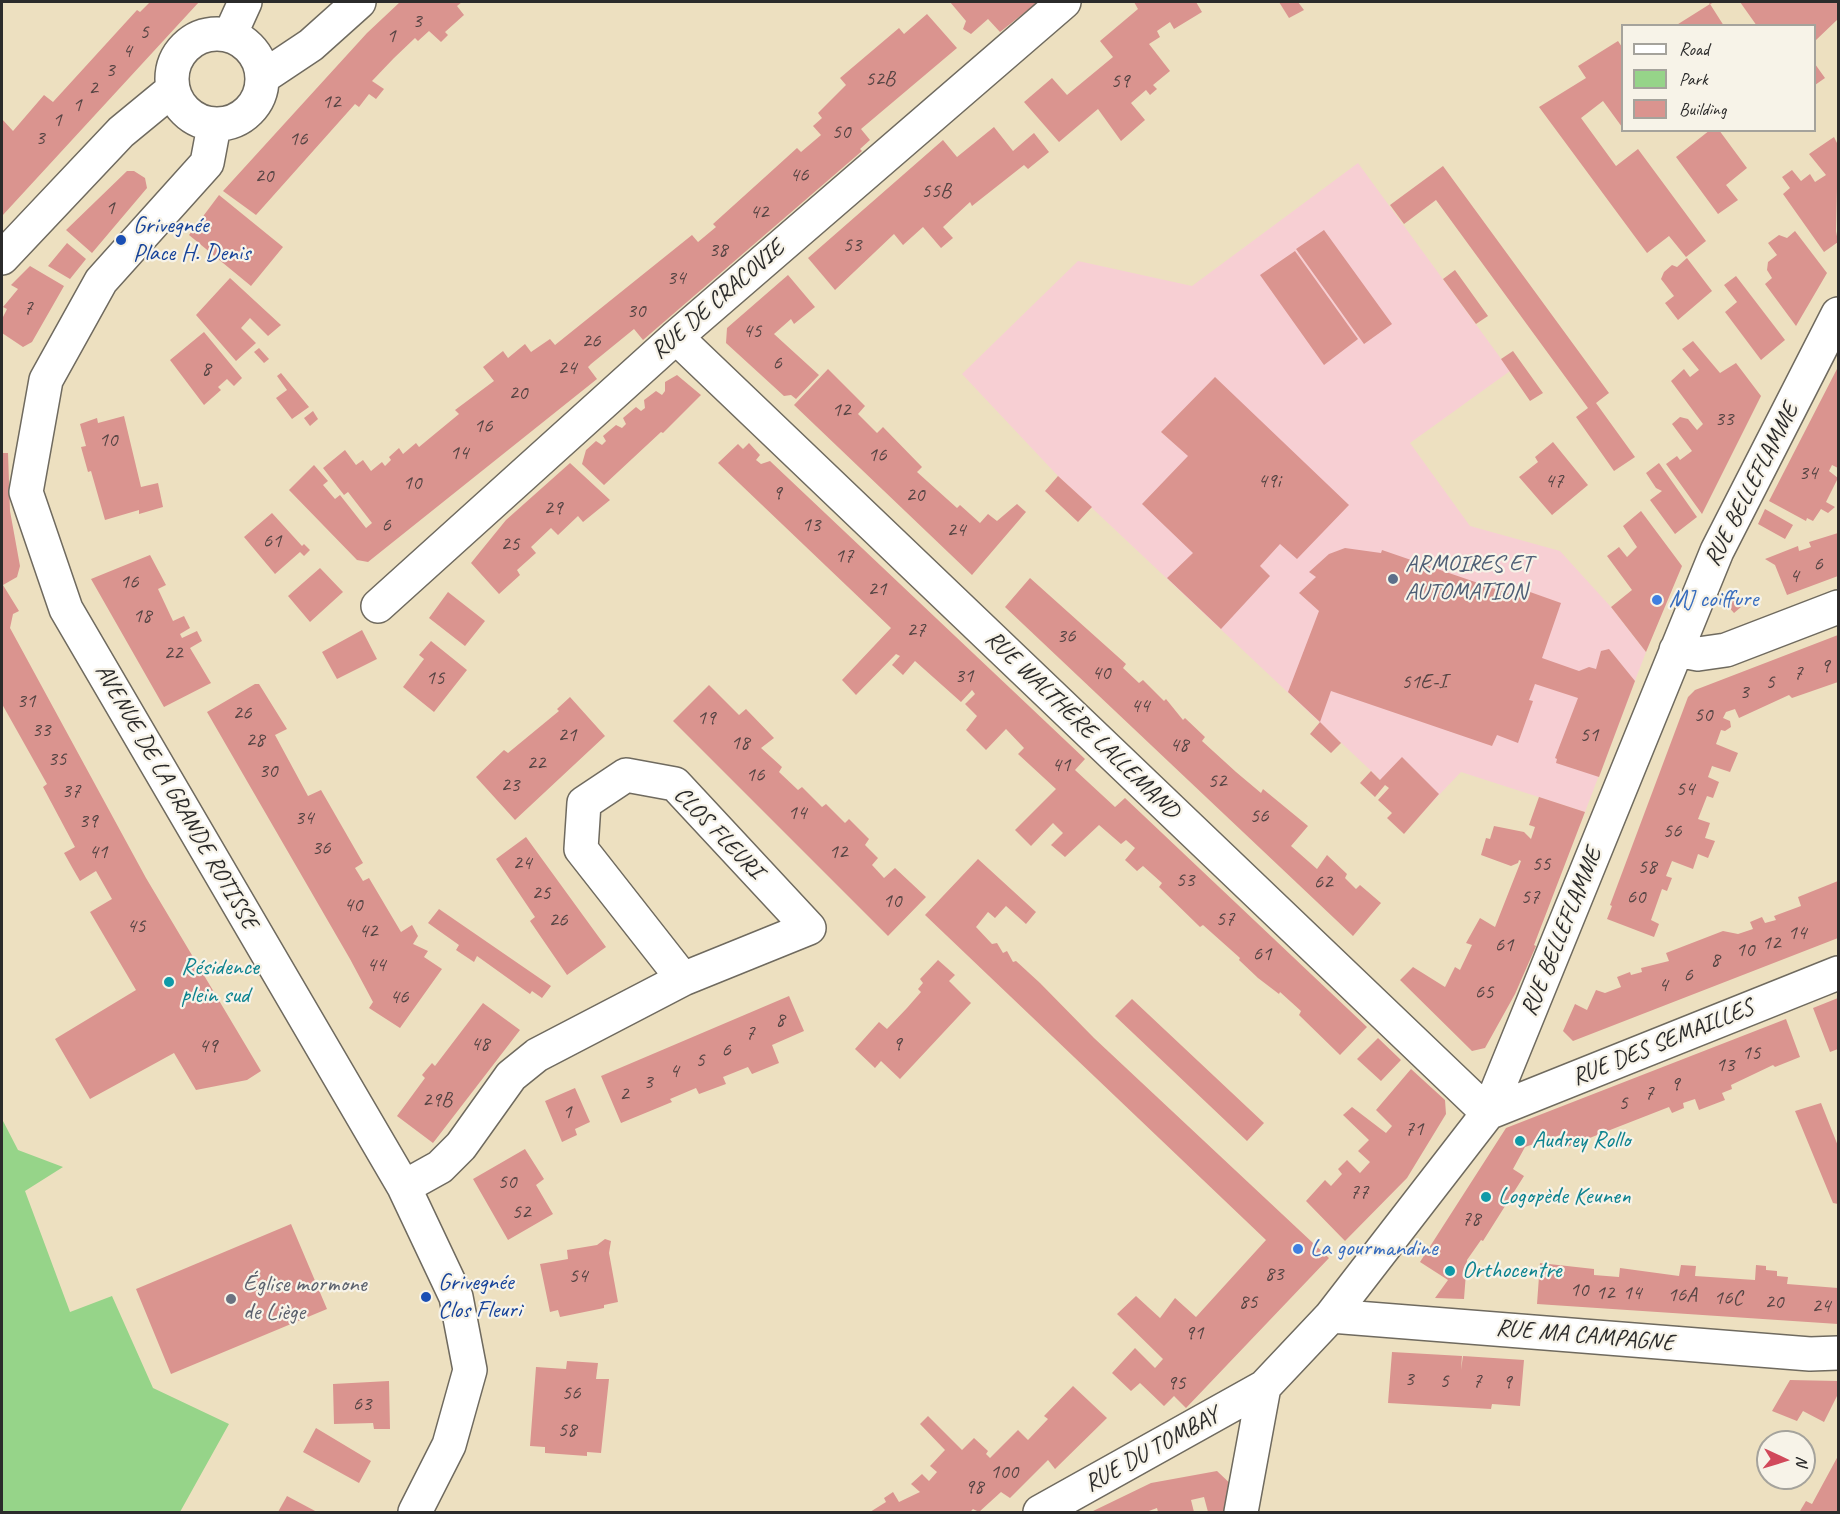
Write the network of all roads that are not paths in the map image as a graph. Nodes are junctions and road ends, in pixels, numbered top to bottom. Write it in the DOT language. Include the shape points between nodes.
graph roads {
  1 [pos="245,2"];
  2 [pos="359,2"];
  3 [pos="1064,2"];
  4 [pos="230,35"];
  5 [pos="263,77"];
  6 [pos="172,90"];
  7 [pos="214,126"];
  8 [pos="2,258"];
  9 [pos="1839,314"];
  10 [pos="676,337"];
  11 [pos="378,606"];
  12 [pos="1839,607"];
  13 [pos="1676,650"];
  14 [pos="1839,973"];
  15 [pos="683,979"];
  16 [pos="1488,1113"];
  17 [pos="404,1187"];
  18 [pos="1331,1316"];
  19 [pos="1839,1353"];
  20 [pos="1264,1387"];
  21 [pos="415,1512"];
  22 [pos="1040,1512"];
  23 [pos="1241,1512"];
  1 -- 4 [label="street"];
  2 -- 5 [label="street" via="311,45"];
  3 -- 10 [label="street, RUE DE CRACOVIE"];
  4 -- 5 [label="street" via="245,42 259,59"];
  4 -- 6 [label="street" via="209,34 190,42 173,65"];
  5 -- 7 [label="street" via="258,101 240,120"];
  6 -- 7 [label="street" via="180,108 195,120"];
  6 -- 8 [label="street" via="121,132"];
  7 -- 17 [label="street, AVENUE DE LA GRANDE ROTISSE" via="207,163 101,281 46,380 26,492 66,609"];
  9 -- 13 [label="street, RUE BELLEFLAMME" via="1717,550"];
  10 -- 11 [label="street, RUE DE CRACOVIE"];
  10 -- 16 [label="street, RUE WALTHÈRE LALLEMAND"];
  12 -- 13 [label="street" via="1726,650 1698,654"];
  13 -- 16 [label="street, RUE BELLEFLAMME"];
  14 -- 16 [label="street, RUE DES SEMAILLES"];
  15 -- 15 [label="street, CLOS FLEURI" via="809,928 675,784 626,774 584,803 581,849"];
  15 -- 17 [label="street, CLOS FLEURI" via="522,1065 461,1146 440,1167"];
  16 -- 18 [label="street, RUE BELLEFLAMME"];
  17 -- 21 [label="street, AVENUE DE LA GRANDE ROTISSE" via="456,1297 470,1370 449,1445"];
  18 -- 19 [label="street, RUE MA CAMPAGNE" via="1810,1354"];
  18 -- 20 [label="street, RUE BELLEFLAMME"];
  20 -- 22 [label="street, RUE DU TOMBAY"];
  20 -- 23 [label="street"];
}
